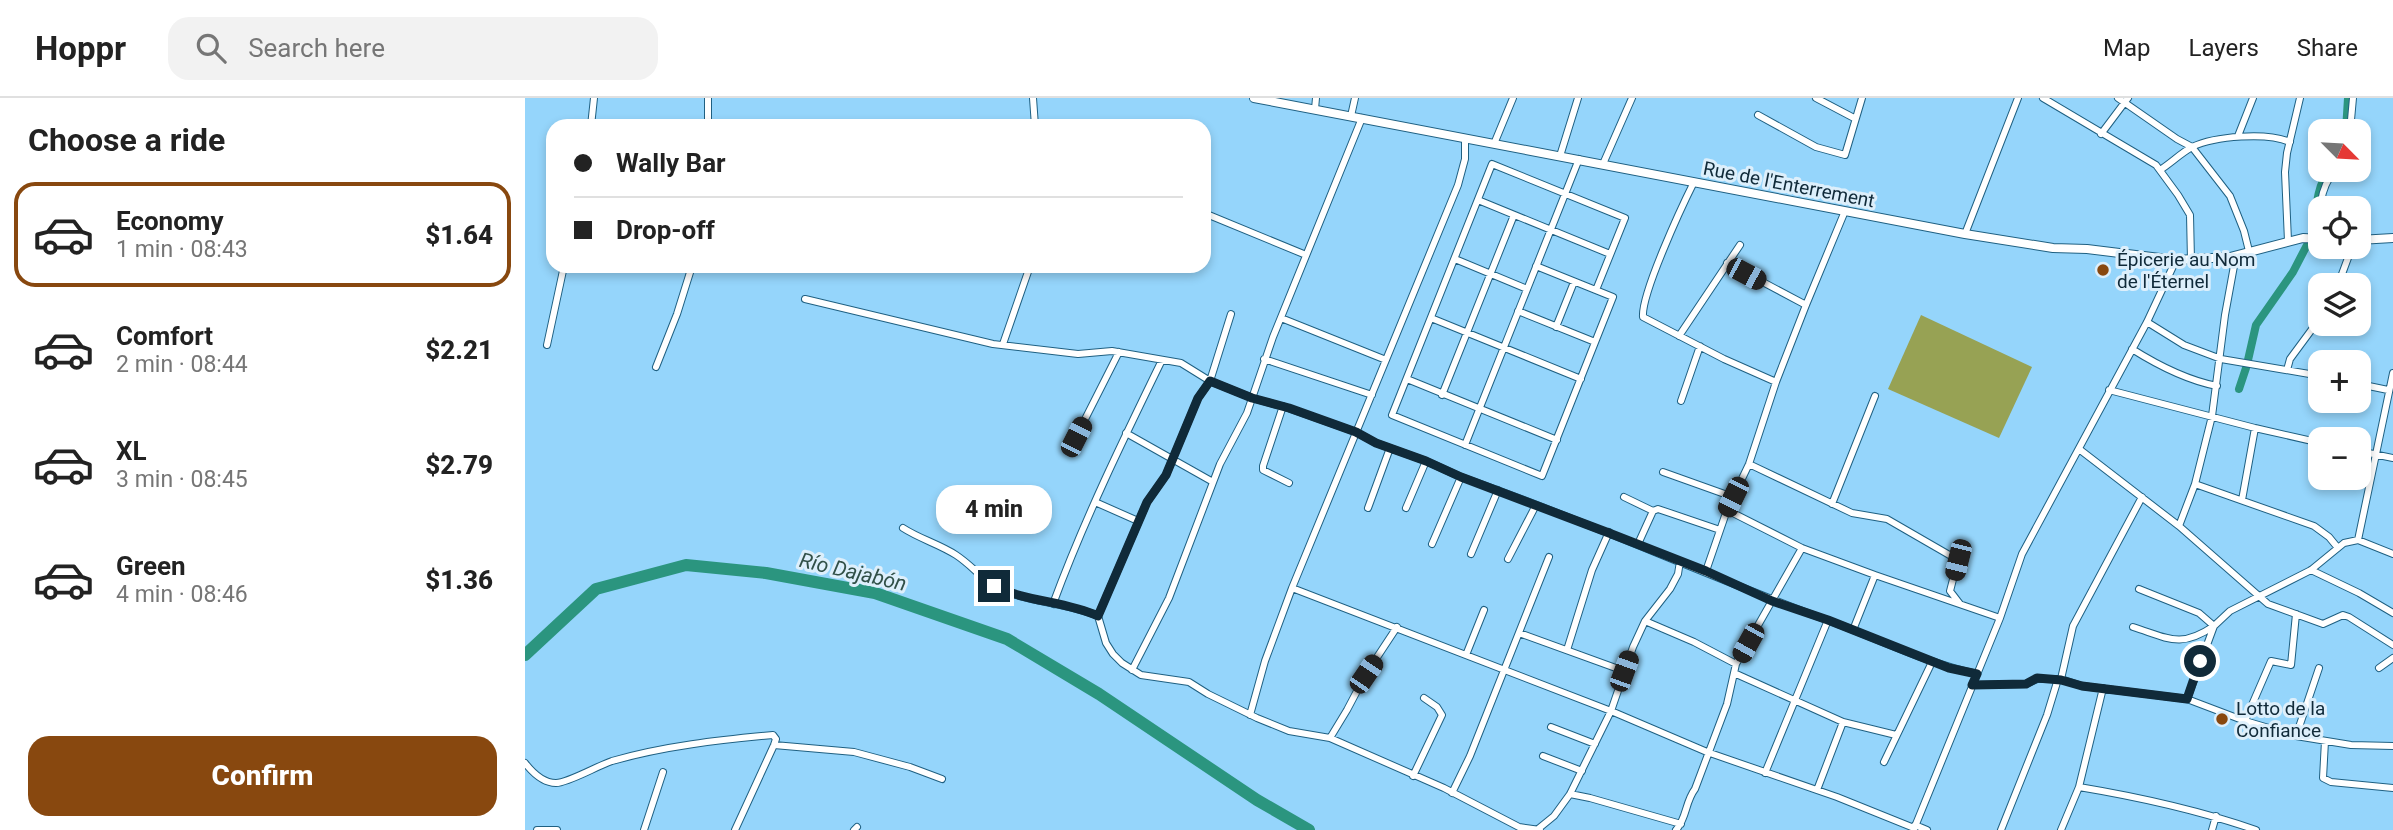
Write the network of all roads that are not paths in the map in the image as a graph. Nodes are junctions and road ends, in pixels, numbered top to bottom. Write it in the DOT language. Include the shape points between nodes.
graph roads {
  1 [pos="594,98"];
  2 [pos="708,98"];
  3 [pos="1033,98"];
  4 [pos="1254,98"];
  5 [pos="1316,98"];
  6 [pos="1355,98"];
  7 [pos="1513,98"];
  8 [pos="1578,98"];
  9 [pos="1632,98"];
  10 [pos="1816,98"];
  11 [pos="1862,98"];
  12 [pos="2018,98"];
  13 [pos="2043,98"];
  14 [pos="2253,98"];
  15 [pos="2300,98"];
  16 [pos="2353,98"];
  17 [pos="2124,99"];
  18 [pos="1315,110"];
  19 [pos="1758,115"];
  20 [pos="1351,116"];
  21 [pos="1362,118"];
  22 [pos="1854,118"];
  23 [pos="592,119"];
  24 [pos="708,119"];
  25 [pos="1034,119"];
  26 [pos="2351,119"];
  27 [pos="2101,134"];
  28 [pos="2238,136"];
  29 [pos="1465,138"];
  30 [pos="2290,142"];
  31 [pos="1494,144"];
  32 [pos="2192,147"];
  33 [pos="1560,156"];
  34 [pos="1579,159"];
  35 [pos="1603,164"];
  36 [pos="2160,170"];
  37 [pos="1694,182"];
  38 [pos="1564,194"];
  39 [pos="1478,200"];
  40 [pos="1845,211"];
  41 [pos="1514,215"];
  42 [pos="1211,217"];
  43 [pos="1550,230"];
  44 [pos="1965,234"];
  45 [pos="2308,238"];
  46 [pos="2393,239"];
  47 [pos="2371,240"];
  48 [pos="2288,241"];
  49 [pos="1740,245"];
  50 [pos="2249,251"];
  51 [pos="1610,254"];
  52 [pos="1306,255"];
  53 [pos="2236,255"];
  54 [pos="1455,259"];
  55 [pos="2176,260"];
  56 [pos="2191,260"];
  57 [pos="1727,263"];
  58 [pos="1536,267"];
  59 [pos="563,273"];
  60 [pos="690,273"];
  61 [pos="1028,273"];
  62 [pos="1490,274"];
  63 [pos="1574,282"];
  64 [pos="1527,289"];
  65 [pos="1596,290"];
  66 [pos="805,299"];
  67 [pos="1806,305"];
  68 [pos="1518,312"];
  69 [pos="1231,314"];
  70 [pos="1280,318"];
  71 [pos="1431,318"];
  72 [pos="2147,322"];
  73 [pos="1556,327"];
  74 [pos="1467,333"];
  75 [pos="2308,335"];
  76 [pos="1679,336"];
  77 [pos="1595,342"];
  78 [pos="1003,344"];
  79 [pos="547,345"];
  80 [pos="1700,346"];
  81 [pos="1503,348"];
  82 [pos="2132,349"];
  83 [pos="1119,352"];
  84 [pos="1264,359"];
  85 [pos="2221,359"];
  86 [pos="1162,360"];
  87 [pos="1386,360"];
  88 [pos="656,367"];
  89 [pos="2287,370"];
  90 [pos="2393,373"];
  91 [pos="2308,374"];
  92 [pos="1407,379"];
  93 [pos="1581,379"];
  94 [pos="1210,381"];
  95 [pos="1776,382"];
  96 [pos="2217,386"];
  97 [pos="2371,386"];
  98 [pos="2109,390"];
  99 [pos="2388,390"];
  100 [pos="1372,395"];
  101 [pos="1442,395"];
  102 [pos="1875,396"];
  103 [pos="1252,398"];
  104 [pos="1681,401"];
  105 [pos="1283,406"];
  106 [pos="1479,410"];
  107 [pos="2213,416"];
  108 [pos="2255,428"];
  109 [pos="1356,432"];
  110 [pos="1126,433"];
  111 [pos="1076,437"];
  112 [pos="1556,440"];
  113 [pos="2308,440"];
  114 [pos="1465,445"];
  115 [pos="1390,448"];
  116 [pos="2079,450"];
  117 [pos="2371,454"];
  118 [pos="2375,455"];
  119 [pos="2393,458"];
  120 [pos="1173,460"];
  121 [pos="1426,461"];
  122 [pos="1749,464"];
  123 [pos="1663,472"];
  124 [pos="1461,477"];
  125 [pos="1213,482"];
  126 [pos="1289,483"];
  127 [pos="2195,484"];
  128 [pos="1497,491"];
  129 [pos="1624,497"];
  130 [pos="1733,497"];
  131 [pos="2142,497"];
  132 [pos="2242,500"];
  133 [pos="1095,502"];
  134 [pos="1832,504"];
  135 [pos="1536,505"];
  136 [pos="1368,508"];
  137 [pos="1406,508"];
  138 [pos="1727,510"];
  139 [pos="1653,511"];
  140 [pos="1138,521"];
  141 [pos="2179,526"];
  142 [pos="903,528"];
  143 [pos="1720,530"];
  144 [pos="1609,533"];
  145 [pos="2358,540"];
  146 [pos="1432,544"];
  147 [pos="1638,544"];
  148 [pos="1802,548"];
  149 [pos="2338,548"];
  150 [pos="1471,554"];
  151 [pos="2393,554"];
  152 [pos="1549,557"];
  153 [pos="1508,559"];
  154 [pos="1680,561"];
  155 [pos="2311,570"];
  156 [pos="1706,571"];
  157 [pos="1875,575"];
  158 [pos="1292,588"];
  159 [pos="2139,589"];
  160 [pos="2258,595"];
  161 [pos="1772,601"];
  162 [pos="1053,604"];
  163 [pos="1960,604"];
  164 [pos="1484,610"];
  165 [pos="2296,614"];
  166 [pos="2393,614"];
  167 [pos="1098,616"];
  168 [pos="2000,618"];
  169 [pos="1828,620"];
  170 [pos="1645,621"];
  171 [pos="2214,626"];
  172 [pos="1397,627"];
  173 [pos="2133,627"];
  174 [pos="1853,630"];
  175 [pos="1519,633"];
  176 [pos="2393,645"];
  177 [pos="1567,650"];
  178 [pos="1466,655"];
  179 [pos="2393,658"];
  180 [pos="1932,662"];
  181 [pos="1736,664"];
  182 [pos="2319,668"];
  183 [pos="2379,668"];
  184 [pos="1132,670"];
  185 [pos="1504,670"];
  186 [pos="1624,671"];
  187 [pos="1734,673"];
  188 [pos="1977,674"];
  189 [pos="2060,679"];
  190 [pos="1972,685"];
  191 [pos="2103,688"];
  192 [pos="1424,698"];
  193 [pos="2187,699"];
  194 [pos="1795,701"];
  195 [pos="1611,711"];
  196 [pos="1250,715"];
  197 [pos="1843,722"];
  198 [pos="2245,722"];
  199 [pos="1551,727"];
  200 [pos="1896,734"];
  201 [pos="2296,736"];
  202 [pos="1329,738"];
  203 [pos="2325,741"];
  204 [pos="1595,744"];
  205 [pos="774,746"];
  206 [pos="2393,746"];
  207 [pos="1707,752"];
  208 [pos="1543,756"];
  209 [pos="1884,762"];
  210 [pos="525,763"];
  211 [pos="1582,771"];
  212 [pos="663,772"];
  213 [pos="1765,773"];
  214 [pos="1413,776"];
  215 [pos="941,779"];
  216 [pos="2079,787"];
  217 [pos="2393,788"];
  218 [pos="1817,790"];
  219 [pos="1453,793"];
  220 [pos="1570,794"];
  221 [pos="2216,816"];
  222 [pos="1679,827"];
  223 [pos="1914,828"];
  224 [pos="537,830"];
  225 [pos="557,830"];
  226 [pos="644,830"];
  227 [pos="735,830"];
  228 [pos="1539,830"];
  229 [pos="1927,830"];
  230 [pos="2001,830"];
  231 [pos="2061,830"];
  232 [pos="2212,830"];
  233 [pos="2256,830"];
  1 -- 23 [label="street"];
  2 -- 24 [label="street"];
  3 -- 25 [label="street"];
  4 -- 18 [label="street, Rue de l'Enterrement"];
  5 -- 18 [label="street"];
  6 -- 20 [label="street"];
  7 -- 31 [label="street"];
  8 -- 33 [label="street"];
  9 -- 35 [label="street"];
  10 -- 22 [label="street"];
  11 -- 22 [label="street"];
  12 -- 44 [label="street"];
  13 -- 27 [label="street"];
  14 -- 28 [label="street"];
  15 -- 30 [label="street"];
  16 -- 26 [label="street"];
  17 -- 27 [label="street"];
  17 -- 32 [label="street"];
  18 -- 20 [label="street, Rue de l'Enterrement"];
  19 -- 22 [label="street" via="1816,147 1845,155"];
  20 -- 21 [label="street, Rue de l'Enterrement"];
  21 -- 29 [label="street, Rue de l'Enterrement"];
  21 -- 52 [label="street"];
  27 -- 36 [label="street"];
  28 -- 30 [label="street" via="2270,136"];
  28 -- 32 [label="street"];
  29 -- 31 [label="street, Rue de l'Enterrement"];
  29 -- 87 [label="street" via="1458,185"];
  30 -- 48 [label="street" via="2285,172"];
  31 -- 33 [label="street, Rue de l'Enterrement"];
  32 -- 36 [label="street"];
  32 -- 50 [label="street" via="2230,196"];
  33 -- 34 [label="street, Rue de l'Enterrement"];
  34 -- 35 [label="street, Rue de l'Enterrement"];
  34 -- 38 [label="street"];
  35 -- 37 [label="street, Rue de l'Enterrement"];
  36 -- 56 [label="street" via="2190,215"];
  37 -- 40 [label="street, Rue de l'Enterrement"];
  37 -- 76 [label="street" via="1642,309 1643,317"];
  38 -- 39 [label="street" via="1492,164"];
  38 -- 43 [label="street"];
  38 -- 51 [label="street" via="1625,218"];
  39 -- 41 [label="street"];
  39 -- 54 [label="street"];
  40 -- 44 [label="street, Rue de l'Enterrement"];
  40 -- 67 [label="street"];
  41 -- 43 [label="street"];
  41 -- 62 [label="street"];
  42 -- 52 [label="street"];
  43 -- 51 [label="street"];
  43 -- 58 [label="street"];
  44 -- 55 [label="street, Rue de l'Enterrement"];
  45 -- 48 [label="street, Rue de l'Enterrement"];
  46 -- 47 [label="street"];
  48 -- 50 [label="street, Rue de l'Enterrement"];
  49 -- 57 [label="street"];
  50 -- 53 [label="street, Rue de l'Enterrement"];
  51 -- 65 [label="street"];
  52 -- 70 [label="street"];
  53 -- 56 [label="street, Rue de l'Enterrement"];
  53 -- 85 [label="street"];
  54 -- 62 [label="street"];
  54 -- 71 [label="street"];
  55 -- 56 [label="street, Rue de l'Enterrement"];
  55 -- 72 [label="street"];
  57 -- 67 [label="street"];
  57 -- 76 [label="street"];
  58 -- 63 [label="street"];
  58 -- 64 [label="street"];
  59 -- 79 [label="street"];
  60 -- 88 [label="street"];
  61 -- 78 [label="street"];
  62 -- 64 [label="street"];
  62 -- 74 [label="street"];
  63 -- 65 [label="street"];
  63 -- 73 [label="street"];
  64 -- 68 [label="street"];
  65 -- 77 [label="street" via="1613,297"];
  66 -- 78 [label="street"];
  67 -- 95 [label="street"];
  68 -- 73 [label="street"];
  68 -- 81 [label="street"];
  69 -- 94 [label="street"];
  70 -- 84 [label="street"];
  70 -- 87 [label="street"];
  71 -- 74 [label="street"];
  71 -- 92 [label="street"];
  72 -- 82 [label="street"];
  72 -- 85 [label="street" via="2183,345"];
  73 -- 77 [label="street"];
  74 -- 81 [label="street"];
  74 -- 101 [label="street"];
  75 -- 89 [label="street"];
  76 -- 80 [label="street"];
  77 -- 93 [label="street"];
  78 -- 83 [label="street" via="1078,354"];
  80 -- 95 [label="street"];
  80 -- 104 [label="street"];
  81 -- 93 [label="street"];
  81 -- 106 [label="street"];
  82 -- 96 [label="street" via="2197,382"];
  82 -- 98 [label="street"];
  83 -- 86 [label="street"];
  83 -- 111 [label="street"];
  84 -- 100 [label="street"];
  84 -- 103 [label="street"];
  85 -- 89 [label="street"];
  85 -- 96 [label="street"];
  86 -- 94 [label="street" via="1181,363"];
  86 -- 110 [label="street"];
  87 -- 100 [label="street"];
  89 -- 91 [label="street"];
  90 -- 99 [label="street"];
  92 -- 101 [label="street"];
  92 -- 114 [label="street" via="1392,415"];
  93 -- 112 [label="street"];
  94 -- 103 [label="street"];
  94 -- 120 [label="street" via="1198,398"];
  95 -- 122 [label="street"];
  96 -- 107 [label="street"];
  97 -- 99 [label="street"];
  98 -- 107 [label="street"];
  98 -- 116 [label="street"];
  99 -- 118 [label="street"];
  100 -- 109 [label="street"];
  101 -- 106 [label="street"];
  102 -- 134 [label="street"];
  103 -- 105 [label="street"];
  103 -- 125 [label="street"];
  105 -- 109 [label="street"];
  105 -- 126 [label="street" via="1263,470"];
  106 -- 112 [label="street"];
  106 -- 114 [label="street"];
  107 -- 108 [label="street"];
  107 -- 127 [label="street"];
  108 -- 113 [label="street"];
  108 -- 132 [label="street"];
  109 -- 115 [label="street"];
  109 -- 158 [label="street"];
  110 -- 120 [label="street"];
  110 -- 133 [label="street"];
  112 -- 114 [label="street" via="1542,476"];
  115 -- 121 [label="street"];
  115 -- 136 [label="street"];
  116 -- 131 [label="street"];
  116 -- 168 [label="street" via="2022,554"];
  117 -- 118 [label="street"];
  118 -- 119 [label="street"];
  118 -- 145 [label="street"];
  120 -- 125 [label="street"];
  120 -- 140 [label="street"];
  121 -- 124 [label="street"];
  121 -- 137 [label="street"];
  122 -- 130 [label="street"];
  122 -- 134 [label="street"];
  123 -- 130 [label="street"];
  124 -- 128 [label="street"];
  124 -- 146 [label="street"];
  125 -- 184 [label="street" via="1169,598"];
  127 -- 132 [label="street"];
  127 -- 141 [label="street"];
  128 -- 135 [label="street"];
  128 -- 150 [label="street"];
  129 -- 139 [label="street"];
  130 -- 138 [label="street"];
  131 -- 141 [label="street"];
  131 -- 189 [label="street" via="2073,626"];
  132 -- 149 [label="street" via="2314,526"];
  133 -- 140 [label="street"];
  133 -- 162 [label="street"];
  134 -- 163 [label="street" via="1887,519 1958,560 1950,591"];
  135 -- 144 [label="street"];
  135 -- 153 [label="street"];
  138 -- 143 [label="street"];
  138 -- 148 [label="street"];
  139 -- 143 [label="street"];
  139 -- 147 [label="street"];
  140 -- 167 [label="street"];
  141 -- 160 [label="street"];
  142 -- 162 [label="street" via="957,556 994,586"];
  143 -- 156 [label="street"];
  144 -- 147 [label="street"];
  144 -- 177 [label="street"];
  145 -- 149 [label="street"];
  145 -- 151 [label="street"];
  147 -- 154 [label="street"];
  148 -- 157 [label="street"];
  148 -- 161 [label="street"];
  149 -- 155 [label="street"];
  152 -- 175 [label="street"];
  154 -- 156 [label="street"];
  154 -- 170 [label="street" via="1670,589"];
  155 -- 160 [label="street"];
  155 -- 166 [label="street"];
  156 -- 161 [label="street"];
  157 -- 163 [label="street"];
  157 -- 174 [label="street"];
  158 -- 172 [label="street"];
  158 -- 196 [label="street"];
  159 -- 171 [label="street" via="2199,613"];
  160 -- 165 [label="street"];
  160 -- 171 [label="street"];
  161 -- 169 [label="street"];
  161 -- 181 [label="street"];
  162 -- 167 [label="street"];
  163 -- 168 [label="street"];
  164 -- 178 [label="street"];
  165 -- 176 [label="street" via="2323,624 2343,615"];
  165 -- 198 [label="street" via="2291,665 2271,661"];
  167 -- 184 [label="street" via="1106,643"];
  168 -- 188 [label="street"];
  169 -- 174 [label="street"];
  169 -- 194 [label="street"];
  170 -- 181 [label="street"];
  170 -- 186 [label="street"];
  171 -- 173 [label="street" via="2180,642"];
  171 -- 193 [label="street"];
  172 -- 178 [label="street"];
  172 -- 202 [label="street"];
  174 -- 180 [label="street"];
  175 -- 177 [label="street"];
  175 -- 185 [label="street"];
  177 -- 186 [label="street"];
  178 -- 185 [label="street"];
  179 -- 183 [label="street"];
  180 -- 188 [label="street"];
  180 -- 200 [label="street"];
  181 -- 187 [label="street"];
  182 -- 201 [label="street"];
  184 -- 196 [label="street" via="1189,682"];
  185 -- 195 [label="street"];
  185 -- 219 [label="street"];
  186 -- 195 [label="street"];
  187 -- 194 [label="street"];
  187 -- 207 [label="street"];
  188 -- 190 [label="street"];
  189 -- 190 [label="street"];
  189 -- 191 [label="street"];
  189 -- 230 [label="street"];
  190 -- 223 [label="street"];
  191 -- 193 [label="street"];
  191 -- 216 [label="street"];
  192 -- 214 [label="street" via="1442,715"];
  193 -- 198 [label="street"];
  194 -- 197 [label="street"];
  194 -- 213 [label="street"];
  195 -- 204 [label="street"];
  195 -- 207 [label="street"];
  196 -- 202 [label="street" via="1289,731"];
  197 -- 200 [label="street"];
  197 -- 218 [label="street"];
  198 -- 201 [label="street"];
  199 -- 204 [label="street"];
  200 -- 209 [label="street"];
  201 -- 203 [label="street"];
  202 -- 214 [label="street"];
  203 -- 206 [label="street"];
  203 -- 217 [label="street" via="2323,779"];
  204 -- 211 [label="street"];
  205 -- 210 [label="street" via="773,735 667,749 613,761 557,783 544,780"];
  205 -- 215 [label="street" via="854,752"];
  205 -- 227 [label="street"];
  207 -- 213 [label="street"];
  207 -- 222 [label="street"];
  208 -- 211 [label="street"];
  211 -- 220 [label="street"];
  212 -- 226 [label="street"];
  213 -- 218 [label="street"];
  214 -- 219 [label="street"];
  216 -- 221 [label="street"];
  216 -- 231 [label="street"];
  218 -- 223 [label="street"];
  219 -- 228 [label="street" via="1519,827"];
  220 -- 222 [label="street"];
  220 -- 228 [label="street"];
  221 -- 232 [label="street"];
  221 -- 233 [label="street"];
  223 -- 229 [label="street"];
  224 -- 225 [label="street"];
}
